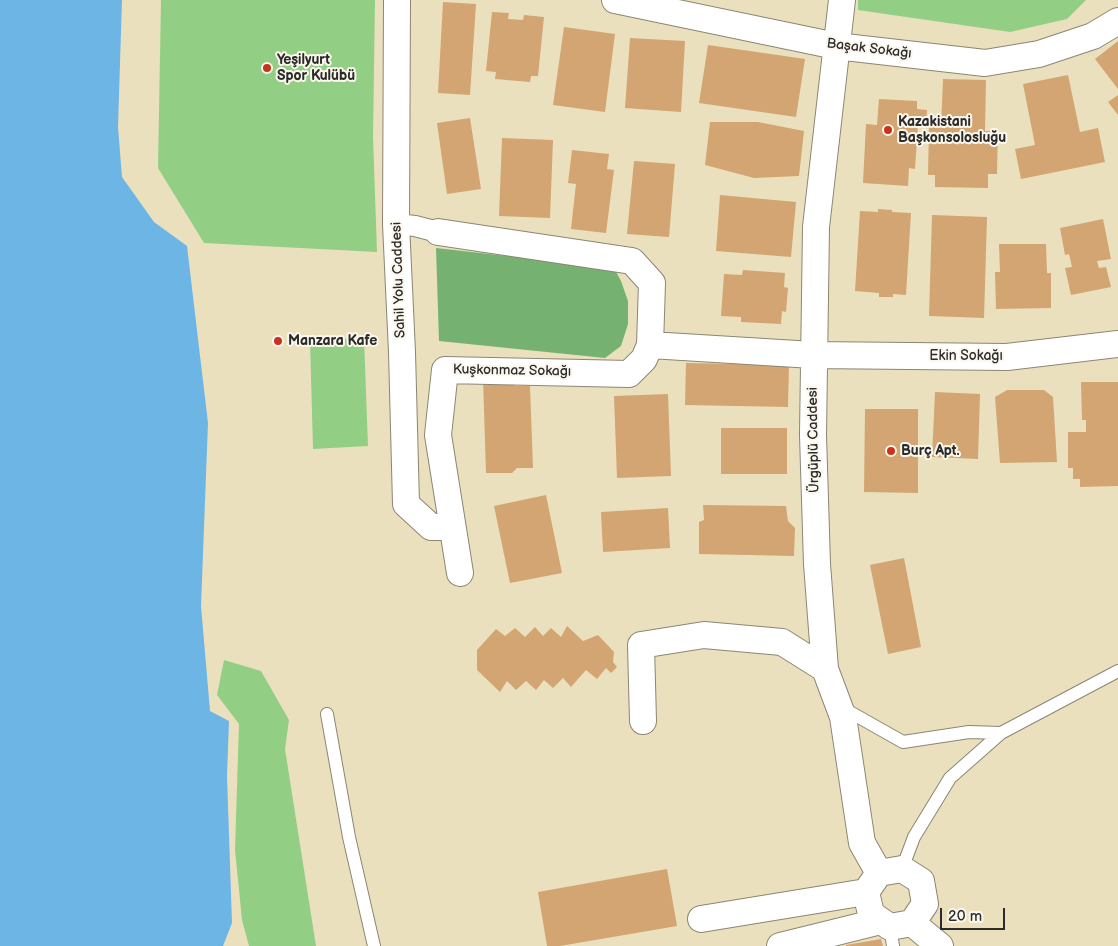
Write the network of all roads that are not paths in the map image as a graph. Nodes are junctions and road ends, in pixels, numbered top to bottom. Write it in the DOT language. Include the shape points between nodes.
graph roads {
  1 [pos="398,0"];
  2 [pos="615,0"];
  3 [pos="842,0"];
  4 [pos="1118,21"];
  5 [pos="836,46"];
  6 [pos="396,224"];
  7 [pos="438,232"];
  8 [pos="1118,344"];
  9 [pos="650,345"];
  10 [pos="813,355"];
  11 [pos="452,527"];
  12 [pos="460,574"];
  13 [pos="825,669"];
  14 [pos="1118,671"];
  15 [pos="839,706"];
  16 [pos="327,714"];
  17 [pos="643,722"];
  18 [pos="1001,733"];
  19 [pos="883,878"];
  20 [pos="701,919"];
  21 [pos="894,929"];
  22 [pos="374,946"];
  23 [pos="780,946"];
  24 [pos="940,946"];
  1 -- 6 [label="street, Sahil Yolu Caddesi"];
  2 -- 5 [label="street, Başak Sokağı"];
  3 -- 5 [label="street, Ürgüplü Caddesi"];
  4 -- 5 [label="street, Başak Sokağı" via="1093,36 1039,54 985,63"];
  5 -- 10 [label="street, Ürgüplü Caddesi" via="816,227"];
  6 -- 7 [label="street"];
  6 -- 11 [label="street, Sahil Yolu Caddesi" via="406,504 431,527"];
  7 -- 9 [label="street, Kuşkonmaz Sokağı" via="632,262 652,283"];
  8 -- 10 [label="street, Ekin Sokağı" via="1007,357"];
  9 -- 10 [label="street"];
  9 -- 11 [label="street, Kuşkonmaz Sokağı" via="644,359 629,374 445,370 438,435"];
  10 -- 13 [label="street, Ürgüplü Caddesi" via="816,554"];
  11 -- 12 [label="street, Kuşkonmaz Sokağı"];
  13 -- 15 [label="street, Ürgüplü Caddesi"];
  13 -- 17 [label="street" via="782,642 704,635 642,645"];
  14 -- 18 [label="lane"];
  15 -- 18 [label="lane" via="903,742 969,732"];
  15 -- 19 [label="street, Ürgüplü Caddesi" via="862,843"];
  16 -- 22 [label="lane" via="349,837"];
  18 -- 19 [label="lane" via="950,778 914,837"];
  19 -- 20 [label="street"];
  19 -- 21 [label="street" via="871,914"];
  19 -- 21 [label="street" via="921,881 925,904"];
  21 -- 23 [label="street"];
  21 -- 24 [label="street"];
}
